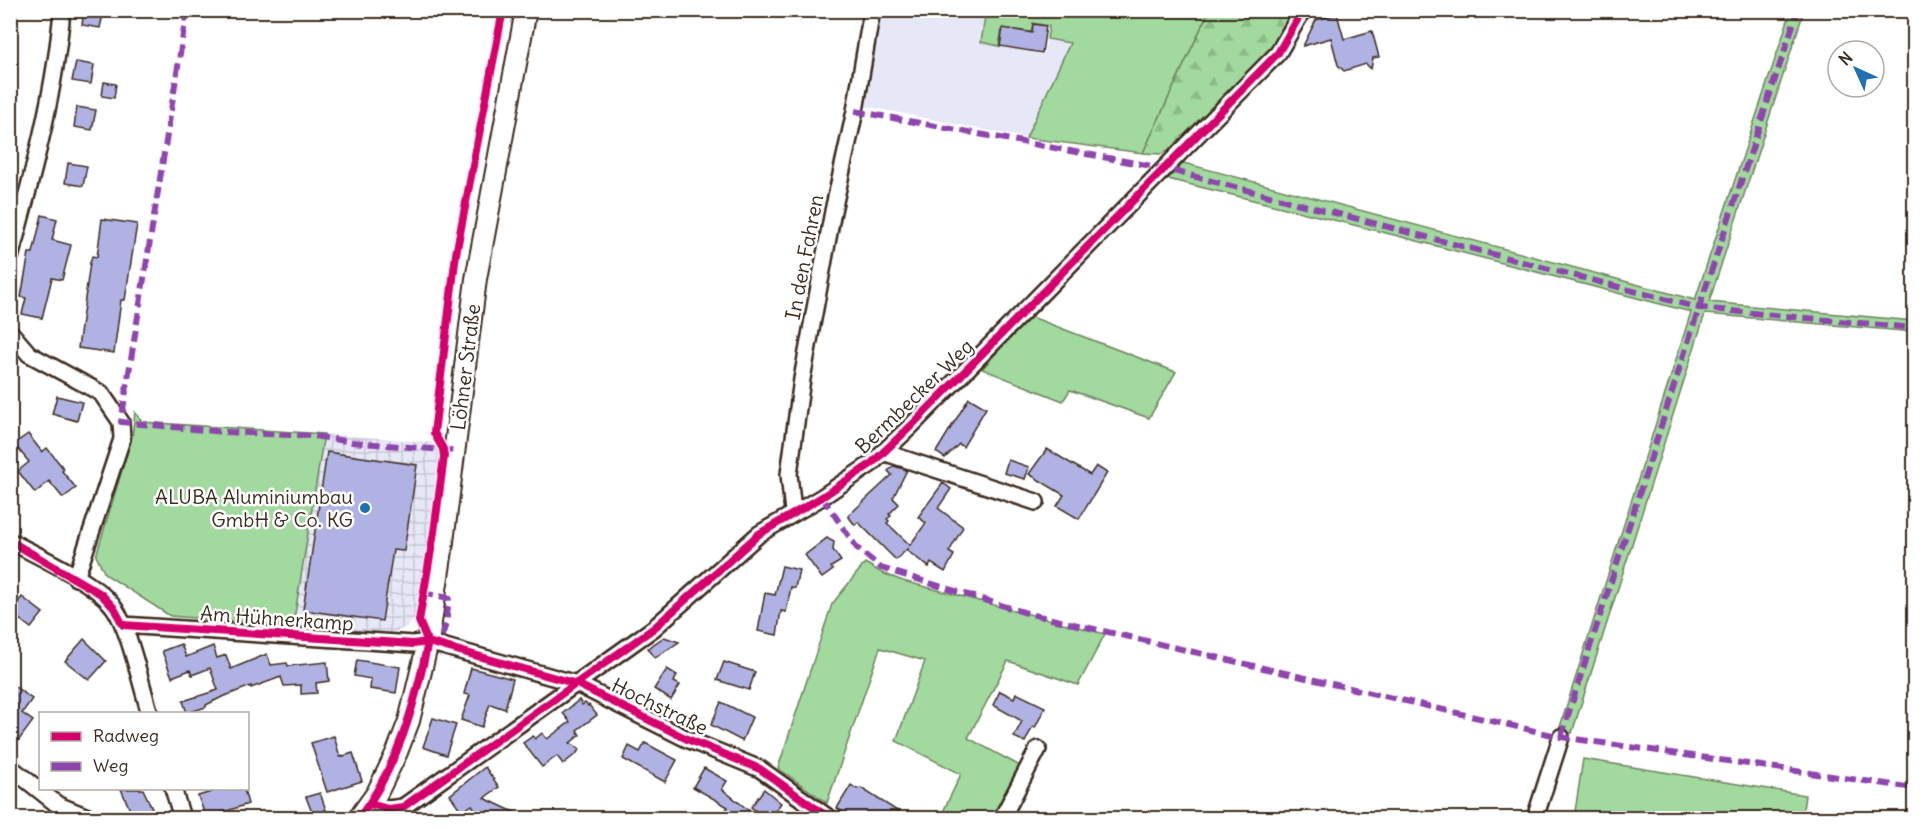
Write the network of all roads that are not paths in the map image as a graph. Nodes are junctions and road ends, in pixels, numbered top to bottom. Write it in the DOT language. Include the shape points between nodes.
graph roads {
  1 [pos="62,10"];
  2 [pos="526,10"];
  3 [pos="872,10"];
  4 [pos="1303,10"];
  5 [pos="10,258"];
  6 [pos="10,332"];
  7 [pos="884,452"];
  8 [pos="1036,502"];
  9 [pos="794,512"];
  10 [pos="10,541"];
  11 [pos="76,578"];
  12 [pos="123,625"];
  13 [pos="428,642"];
  14 [pos="577,684"];
  15 [pos="149,712"];
  16 [pos="1561,737"];
  17 [pos="1038,749"];
  18 [pos="10,767"];
  19 [pos="39,790"];
  20 [pos="39,790"];
  21 [pos="173,790"];
  22 [pos="364,811"];
  23 [pos="90,818"];
  24 [pos="182,819"];
  25 [pos="829,819"];
  26 [pos="1002,819"];
  27 [pos="1535,819"];
  1 -- 5 [label="street" via="59,48 40,148"];
  2 -- 13 [label="main road, Löhner Straße" via="476,279"];
  3 -- 9 [label="street, In den Fahren" via="802,379 789,474"];
  4 -- 7 [label="street, Bermbecker Weg" via="1278,53"];
  6 -- 11 [label="street" via="29,354 101,393 121,422 122,439"];
  7 -- 8 [label="street"];
  7 -- 9 [label="street, Bermbecker Weg" via="822,497"];
  9 -- 14 [label="street, Bermbecker Weg" via="759,534 654,628"];
  10 -- 11 [label="street"];
  11 -- 12 [label="street" via="101,594"];
  12 -- 13 [label="street, Am Hühnerkamp"];
  12 -- 15 [label="street"];
  13 -- 14 [label="street, Hochstraße"];
  13 -- 22 [label="main road, Löhner Straße" via="409,721 387,776"];
  14 -- 22 [label="street, Bermbecker Weg" via="403,807"];
  14 -- 25 [label="street, Hochstraße" via="687,739 760,769"];
  16 -- 27 [label="street"];
  17 -- 26 [label="street"];
  18 -- 20 [label="street"];
  19 -- 23 [label="street" via="58,805"];
  21 -- 24 [label="street"];
}
